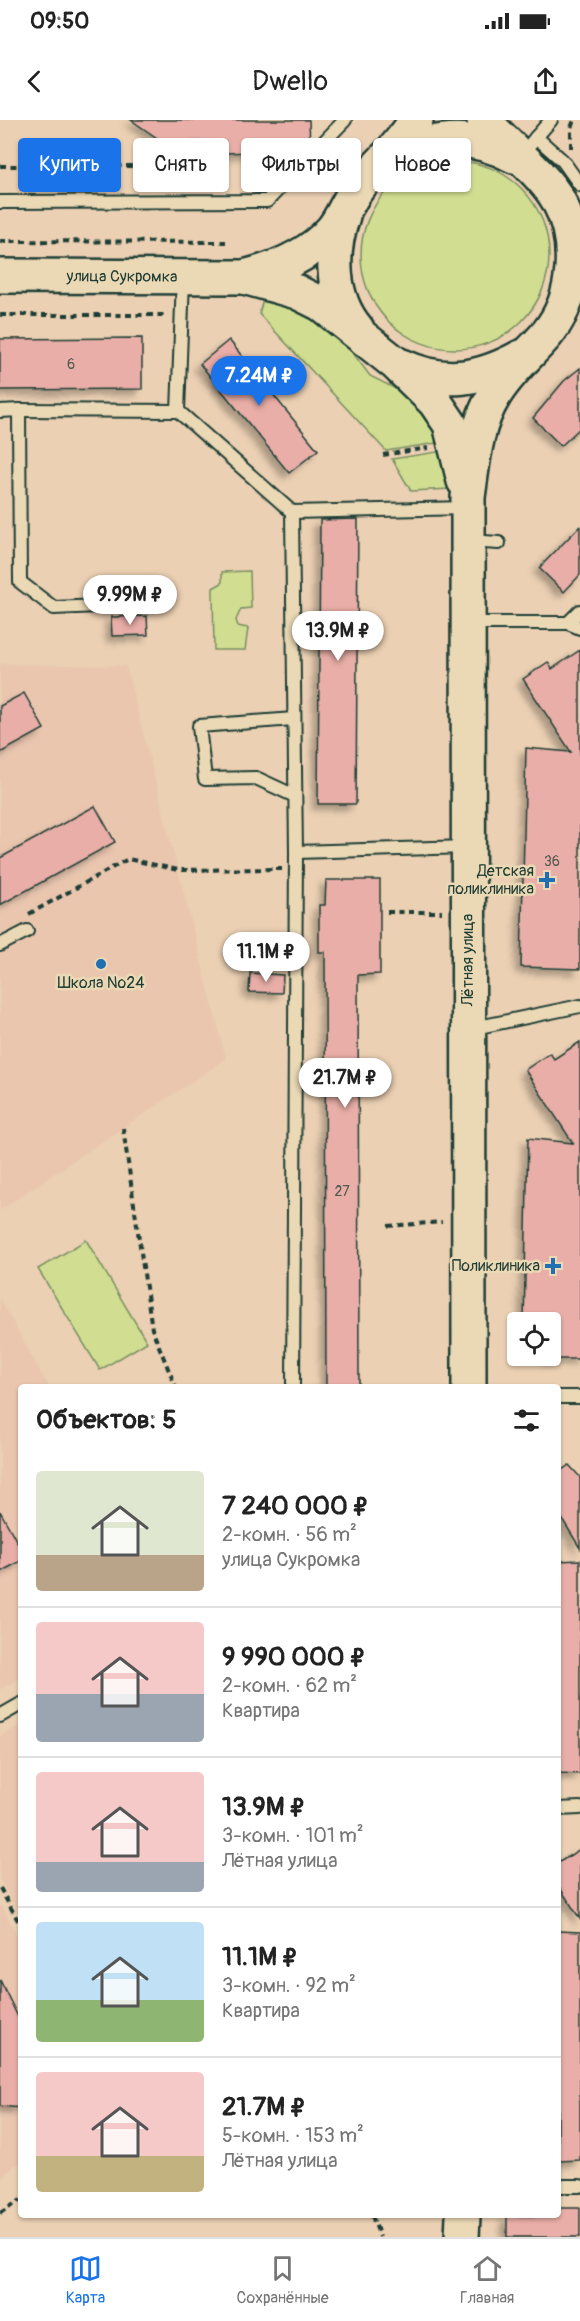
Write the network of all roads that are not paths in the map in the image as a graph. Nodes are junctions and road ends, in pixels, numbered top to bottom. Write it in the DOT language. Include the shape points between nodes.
graph roads {
  1 [pos="345,120"];
  2 [pos="416,120"];
  3 [pos="484,120"];
  4 [pos="549,122"];
  5 [pos="402,138"];
  6 [pos="471,142"];
  7 [pos="527,148"];
  8 [pos="373,172"];
  9 [pos="0,202"];
  10 [pos="573,202"];
  11 [pos="346,206"];
  12 [pos="0,276"];
  13 [pos="183,276"];
  14 [pos="244,277"];
  15 [pos="580,306"];
  16 [pos="537,343"];
  17 [pos="383,354"];
  18 [pos="19,410"];
  19 [pos="0,411"];
  20 [pos="178,411"];
  21 [pos="468,502"];
  22 [pos="292,512"];
  23 [pos="121,605"];
  24 [pos="580,611"];
  25 [pos="468,623"];
  26 [pos="574,625"];
  27 [pos="294,719"];
  28 [pos="295,796"];
  29 [pos="469,847"];
  30 [pos="296,852"];
  31 [pos="23,925"];
  32 [pos="0,945"];
  33 [pos="580,1006"];
  34 [pos="468,1030"];
  35 [pos="293,1384"];
  36 [pos="469,1384"];
  37 [pos="580,1397"];
  38 [pos="561,1398"];
  39 [pos="18,1706"];
  40 [pos="0,1716"];
  41 [pos="580,1808"];
  42 [pos="561,1809"];
  43 [pos="561,2186"];
  44 [pos="580,2186"];
  45 [pos="463,2218"];
  46 [pos="462,2237"];
  1 -- 9 [label="lane" via="267,201"];
  2 -- 5 [label="street"];
  3 -- 7 [label="street"];
  4 -- 7 [label="lane"];
  6 -- 7 [label="street" via="498,148"];
  7 -- 10 [label="street" via="543,179"];
  8 -- 11 [label="street"];
  10 -- 16 [label="street" via="571,286 561,313"];
  11 -- 14 [label="street" via="333,229 311,249 288,263"];
  11 -- 17 [label="street" via="337,233 337,285 354,325"];
  12 -- 13 [label="street, улица Сукромка"];
  13 -- 14 [label="street, улица Сукромка"];
  13 -- 20 [label="lane"];
  14 -- 17 [label="street" via="297,292 321,304"];
  15 -- 16 [label="street"];
  16 -- 17 [label="street" via="495,371 468,378 414,372"];
  16 -- 21 [label="street" via="494,395 481,422"];
  17 -- 21 [label="street" via="418,384 450,424"];
  18 -- 19 [label="lane"];
  18 -- 20 [label="lane"];
  18 -- 23 [label="lane" via="20,582 54,608"];
  20 -- 22 [label="lane"];
  21 -- 22 [label="lane"];
  21 -- 25 [label="street, Лётная улица" via="483,542"];
  22 -- 27 [label="lane"];
  24 -- 26 [label="lane"];
  25 -- 26 [label="lane"];
  25 -- 29 [label="street, Лётная улица"];
  27 -- 28 [label="lane"];
  27 -- 28 [label="lane" via="199,726 205,779 256,778"];
  28 -- 30 [label="lane"];
  29 -- 30 [label="lane"];
  29 -- 34 [label="street, Лётная улица"];
  30 -- 35 [label="lane"];
  31 -- 32 [label="lane"];
  33 -- 34 [label="lane"];
  34 -- 36 [label="street, Лётная улица"];
  37 -- 38 [label="lane"];
  39 -- 40 [label="lane"];
  41 -- 42 [label="lane"];
  43 -- 44 [label="lane"];
  45 -- 46 [label="street"];
}
